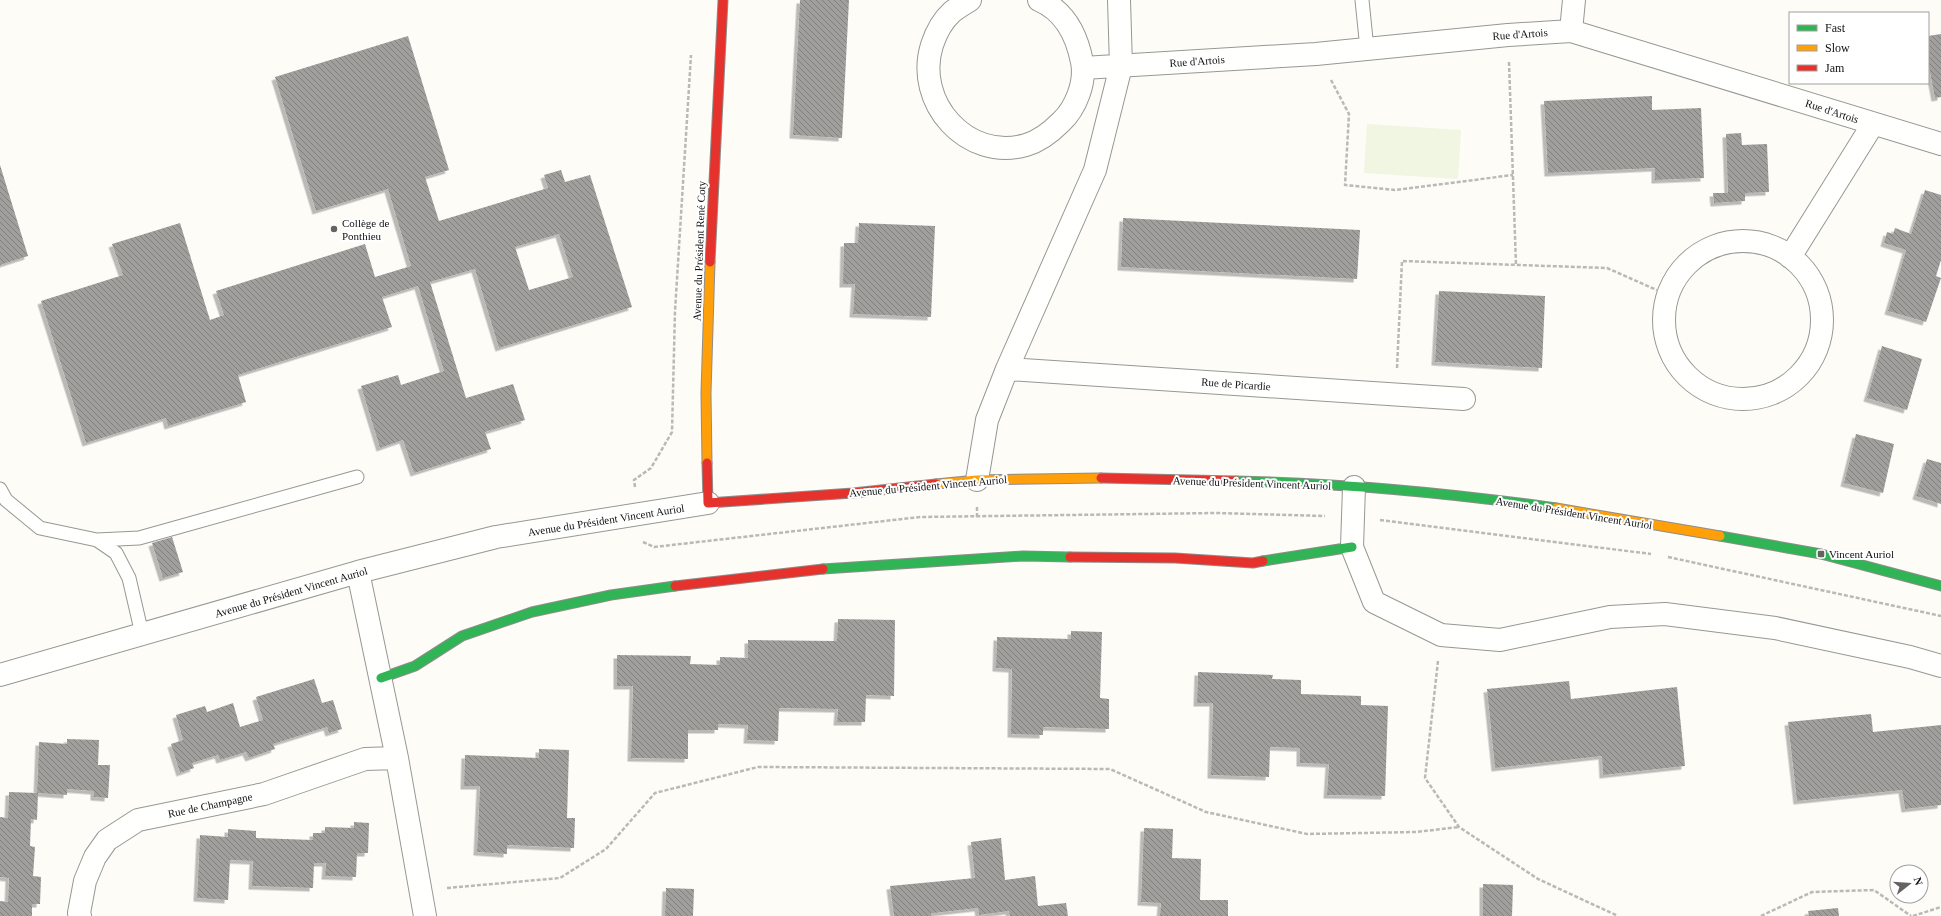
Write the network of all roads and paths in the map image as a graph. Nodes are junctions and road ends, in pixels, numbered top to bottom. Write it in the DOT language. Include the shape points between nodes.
graph roads {
  1 [pos="723,0"];
  2 [pos="970,0"];
  3 [pos="1039,0"];
  4 [pos="1119,0"];
  5 [pos="1362,0"];
  6 [pos="1574,0"];
  7 [pos="1571,31"];
  8 [pos="1508,35"];
  9 [pos="1367,49"];
  10 [pos="1316,54"];
  11 [pos="1121,66"];
  12 [pos="1084,68"];
  13 [pos="1873,124"];
  14 [pos="1941,144"];
  15 [pos="1513,175"];
  16 [pos="1790,257"];
  17 [pos="1516,265"];
  18 [pos="1668,295"];
  19 [pos="1007,368"];
  20 [pos="1396,394"];
  21 [pos="1464,399"];
  22 [pos="356,477"];
  23 [pos="977,480"];
  24 [pos="1354,487"];
  25 [pos="0,489"];
  26 [pos="708,503"];
  27 [pos="97,540"];
  28 [pos="1352,547"];
  29 [pos="358,572"];
  30 [pos="1941,586"];
  31 [pos="142,634"];
  32 [pos="1441,635"];
  33 [pos="1941,666"];
  34 [pos="0,675"];
  35 [pos="381,678"];
  36 [pos="397,758"];
  37 [pos="1459,827"];
  38 [pos="421,891"];
  39 [pos="1941,907"];
  40 [pos="80,916"];
  41 [pos="424,916"];
  42 [pos="1618,916"];
  43 [pos="1761,916"];
  44 [pos="1912,916"];
  1 -- 26 [label="street, Avenue du Président René Coty" via="709,288 706,393"];
  2 -- 12 [label="street" via="952,12 936,33 928,57 929,83 937,107 953,127 975,141 1000,147 1019,146 1049,134 1067,117 1079,94"];
  3 -- 12 [label="street" via="1047,3 1066,20 1078,43"];
  4 -- 11 [label="street"];
  5 -- 9 [label="lane"];
  6 -- 7 [label="street"];
  7 -- 8 [label="street, Rue d'Artois"];
  7 -- 13 [label="street, Rue d'Artois"];
  8 -- 9 [label="street, Rue d'Artois"];
  8 -- 15 [label="path"];
  9 -- 10 [label="street, Rue d'Artois"];
  10 -- 11 [label="street, Rue d'Artois"];
  10 -- 15 [label="path" via="1349,114 1345,185 1395,190"];
  11 -- 12 [label="street, Rue d'Artois"];
  11 -- 19 [label="street" via="1095,170"];
  13 -- 14 [label="street, Rue d'Artois"];
  13 -- 16 [label="street"];
  15 -- 17 [label="path"];
  16 -- 18 [label="street" via="1768,245 1743,241 1719,244 1697,256 1679,273"];
  16 -- 18 [label="street" via="1809,277 1820,301 1821,329 1814,355 1798,377 1776,393 1750,400 1722,397 1697,386 1678,366 1667,344 1664,320"];
  17 -- 18 [label="path" via="1607,268"];
  17 -- 20 [label="path" via="1402,261"];
  19 -- 20 [label="street, Rue de Picardie"];
  19 -- 23 [label="street" via="986,420"];
  20 -- 21 [label="street, Rue de Picardie"];
  22 -- 27 [label="lane" via="139,538"];
  23 -- 24 [label="street, Avenue du Président Vincent Auriol" via="1135,478"];
  23 -- 26 [label="street, Avenue du Président Vincent Auriol"];
  24 -- 28 [label="street"];
  24 -- 30 [label="street, Avenue du Président Vincent Auriol" via="1499,500 1563,509 1821,554"];
  25 -- 27 [label="lane" via="6,500 40,528"];
  26 -- 29 [label="street, Avenue du Président Vincent Auriol" via="496,537"];
  27 -- 31 [label="lane" via="116,553 129,578"];
  28 -- 32 [label="street" via="1374,602"];
  28 -- 35 [label="street" via="1253,563 1175,558 1023,556 802,570 702,582 611,595 532,612 462,636 415,666"];
  29 -- 31 [label="street, Avenue du Président Vincent Auriol"];
  29 -- 35 [label="street"];
  31 -- 34 [label="street, Avenue du Président Vincent Auriol"];
  32 -- 33 [label="street" via="1500,640 1610,617 1665,614 1775,628"];
  32 -- 37 [label="path" via="1425,778"];
  35 -- 36 [label="street"];
  36 -- 38 [label="street"];
  36 -- 40 [label="street, Rue de Champagne" via="365,759 264,794 138,820 107,840 95,857 85,882"];
  37 -- 38 [label="path" via="1416,832 1307,834 1206,812 1110,769 758,766 654,793 606,849 560,878"];
  37 -- 42 [label="path" via="1538,880"];
  38 -- 41 [label="street"];
  39 -- 44 [label="path"];
  43 -- 44 [label="path" via="1812,892 1874,890"];
}
